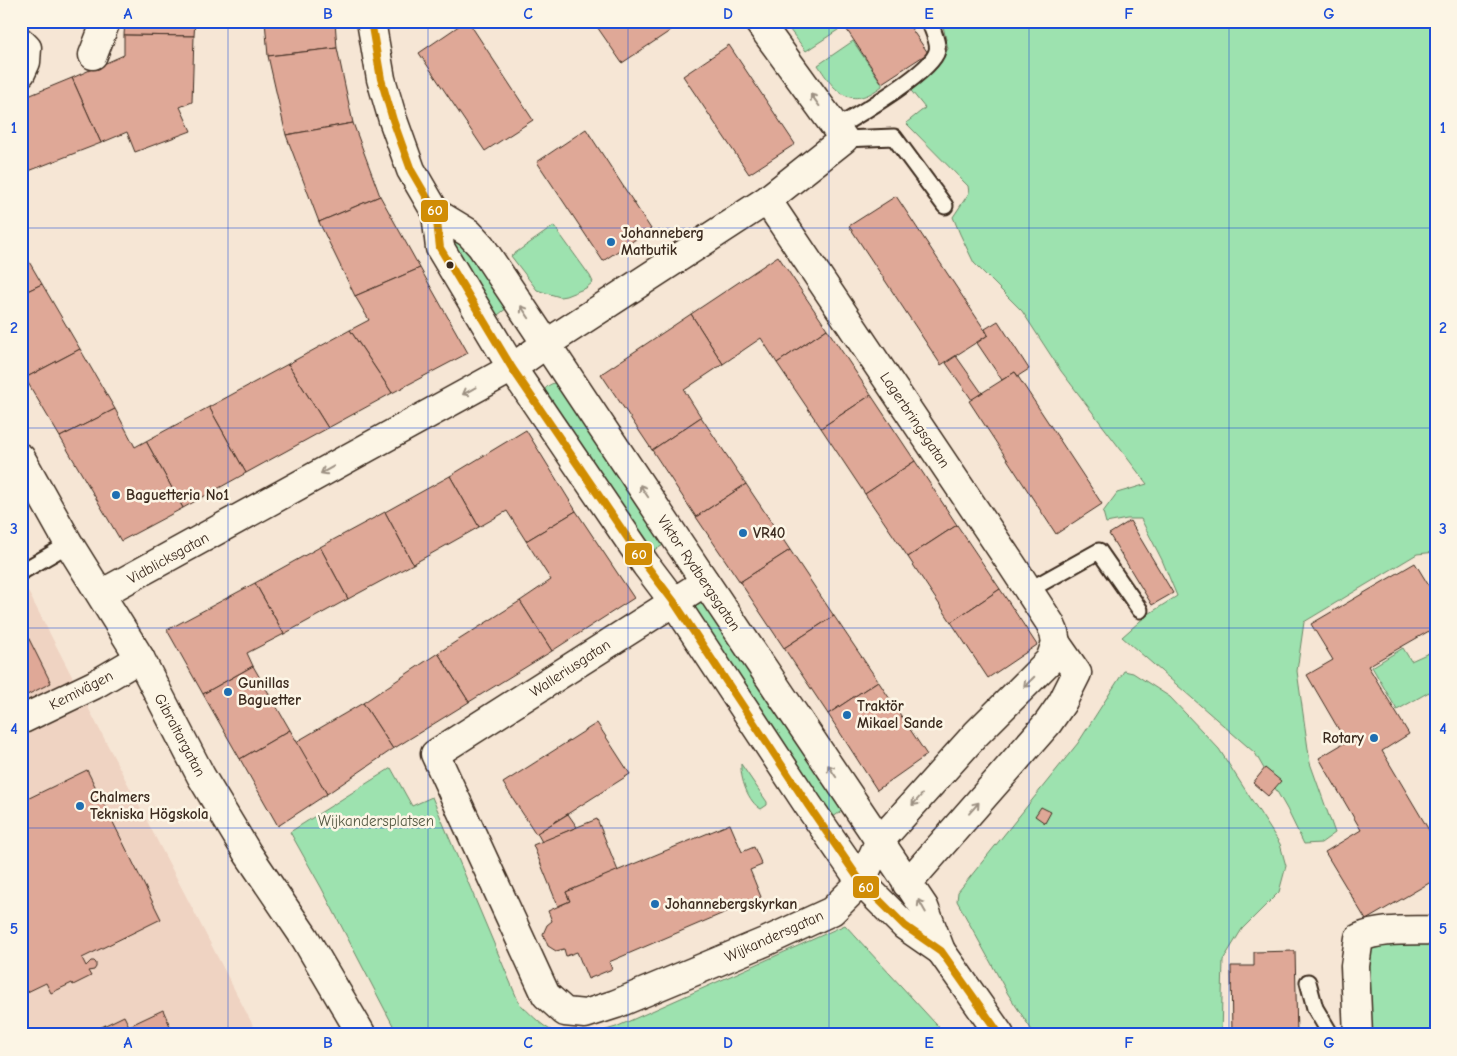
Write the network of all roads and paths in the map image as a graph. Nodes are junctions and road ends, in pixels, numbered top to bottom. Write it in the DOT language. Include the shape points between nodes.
graph roads {
  1 [pos="106,21"];
  2 [pos="371,21"];
  3 [pos="758,21"];
  4 [pos="929,21"];
  5 [pos="21,42"];
  6 [pos="93,55"];
  7 [pos="21,73"];
  8 [pos="840,134"];
  9 [pos="767,200"];
  10 [pos="945,206"];
  11 [pos="436,213"];
  12 [pos="546,344"];
  13 [pos="512,368"];
  14 [pos="21,458"];
  15 [pos="69,544"];
  16 [pos="21,572"];
  17 [pos="705,582"];
  18 [pos="1029,590"];
  19 [pos="101,594"];
  20 [pos="674,602"];
  21 [pos="1140,610"];
  22 [pos="1056,643"];
  23 [pos="140,658"];
  24 [pos="21,720"];
  25 [pos="435,754"];
  26 [pos="879,842"];
  27 [pos="861,882"];
  28 [pos="907,884"];
  29 [pos="1436,930"];
  30 [pos="941,951"];
  31 [pos="1308,982"];
  32 [pos="362,1035"];
  33 [pos="1000,1035"];
  34 [pos="1331,1035"];
  35 [pos="1358,1035"];
  1 -- 6 [label="street"];
  2 -- 11 [label="street, Viktor Rydbergsgatan" via="381,79 393,120 411,170"];
  8 -- 3 [label="street, one-way"];
  4 -- 8 [label="lane" via="938,48 936,56"];
  5 -- 7 [label="street" via="27,48"];
  8 -- 9 [label="street, Vidblicksgatan"];
  8 -- 10 [label="lane" via="894,137"];
  9 -- 12 [label="street, Vidblicksgatan"];
  9 -- 18 [label="street, Lagerbringsgatan"];
  12 -- 11 [label="street, Viktor Rydbergsgatan, one-way" via="481,246 469,234"];
  11 -- 13 [label="street, Viktor Rydbergsgatan" via="440,248"];
  12 -- 13 [label="street, Vidblicksgatan"];
  17 -- 12 [label="street, Viktor Rydbergsgatan, one-way"];
  13 -- 19 [label="street, Vidblicksgatan, one-way"];
  13 -- 20 [label="street, Viktor Rydbergsgatan"];
  14 -- 15 [label="street, Gibraltargatan"];
  15 -- 16 [label="lane"];
  15 -- 19 [label="street, Gibraltargatan"];
  17 -- 20 [label="street, Walleriusgatan"];
  26 -- 17 [label="street, Viktor Rydbergsgatan, one-way"];
  18 -- 21 [label="lane" via="1099,551"];
  18 -- 22 [label="street, Lagerbringsgatan" via="1050,623"];
  19 -- 23 [label="street, Gibraltargatan"];
  20 -- 25 [label="street, Walleriusgatan"];
  20 -- 27 [label="street, Viktor Rydbergsgatan"];
  22 -- 26 [label="street, Wijkandersgatan, one-way" via="1050,660 976,734"];
  28 -- 22 [label="street, one-way" via="1062,703 1077,673"];
  23 -- 24 [label="street, Kemivägen" via="94,685"];
  23 -- 32 [label="street, Gibraltargatan" via="206,784 248,854 306,938"];
  25 -- 27 [label="street, Wijkandersgatan" via="546,995 565,1012 585,1014 616,1004 767,940 832,911"];
  26 -- 27 [label="street, Wijkandersgatan"];
  26 -- 28 [label="street, Viktor Rydbergsgatan"];
  27 -- 30 [label="street, Viktor Rydbergsgatan" via="905,926"];
  30 -- 28 [label="street, Viktor Rydbergsgatan, one-way" via="924,907"];
  29 -- 35 [label="street" via="1385,931 1359,938 1355,966"];
  30 -- 33 [label="street, Viktor Rydbergsgatan"];
  31 -- 34 [label="lane" via="1315,1008"];
}
